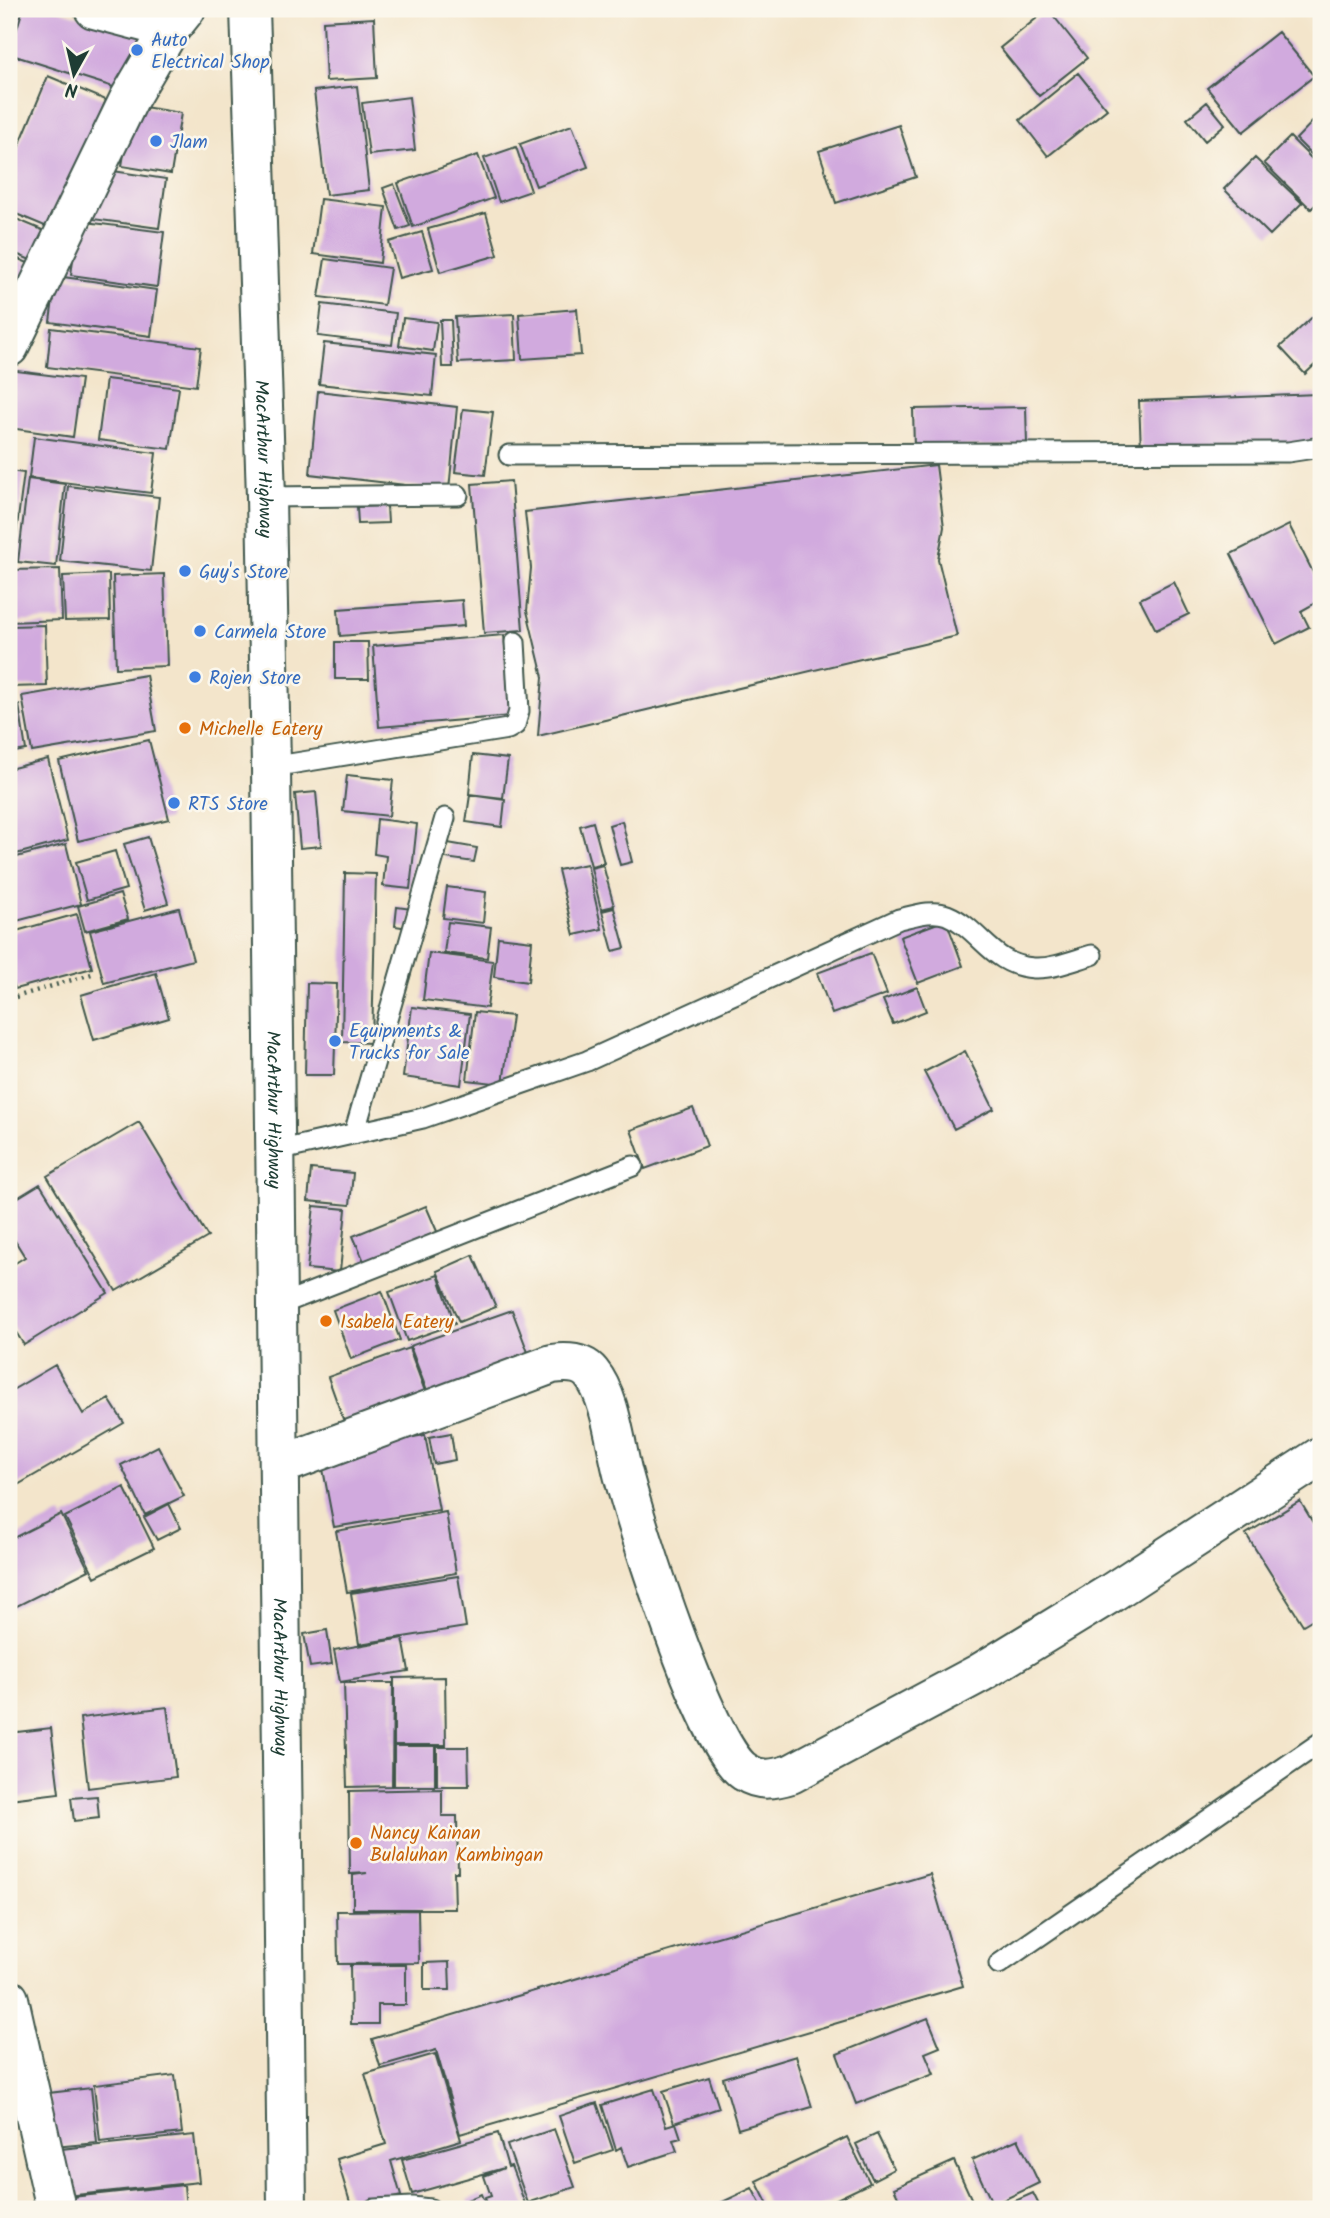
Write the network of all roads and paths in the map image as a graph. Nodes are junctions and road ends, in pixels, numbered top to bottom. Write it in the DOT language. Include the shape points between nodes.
graph roads {
  1 [pos="94,9"];
  2 [pos="250,9"];
  3 [pos="178,19"];
  4 [pos="13,325"];
  5 [pos="1321,447"];
  6 [pos="509,455"];
  7 [pos="458,495"];
  8 [pos="266,497"];
  9 [pos="515,642"];
  10 [pos="271,767"];
  11 [pos="445,818"];
  12 [pos="1092,955"];
  13 [pos="95,973"];
  14 [pos="9,999"];
  15 [pos="354,1134"];
  16 [pos="277,1151"];
  17 [pos="633,1166"];
  18 [pos="279,1305"];
  19 [pos="1321,1456"];
  20 [pos="281,1465"];
  21 [pos="1321,1742"];
  22 [pos="999,1964"];
  23 [pos="9,1999"];
  24 [pos="56,2209"];
  25 [pos="287,2209"];
  26 [pos="374,2209"];
  27 [pos="430,2209"];
  1 -- 3 [label="main road"];
  2 -- 8 [label="main road, MacArthur Highway"];
  3 -- 4 [label="main road" via="129,99"];
  5 -- 6 [label="lane" via="1261,453"];
  7 -- 8 [label="lane"];
  8 -- 10 [label="main road, MacArthur Highway"];
  9 -- 10 [label="lane" via="519,711 515,725 508,729"];
  10 -- 16 [label="main road, MacArthur Highway"];
  11 -- 15 [label="lane"];
  12 -- 15 [label="lane" via="1054,966 1021,966 998,957 968,928 945,914 922,913 899,919 587,1061 423,1118"];
  13 -- 14 [label="path"];
  15 -- 16 [label="lane"];
  16 -- 18 [label="main road, MacArthur Highway"];
  17 -- 18 [label="lane"];
  18 -- 20 [label="main road, MacArthur Highway"];
  19 -- 20 [label="main road" via="980,1673 774,1780 743,1772 725,1750 705,1711 635,1517 604,1397 589,1371 567,1362 552,1364"];
  20 -- 25 [label="main road, MacArthur Highway"];
  21 -- 22 [label="lane"];
  23 -- 24 [label="main road"];
  26 -- 27 [label="lane"];
}
